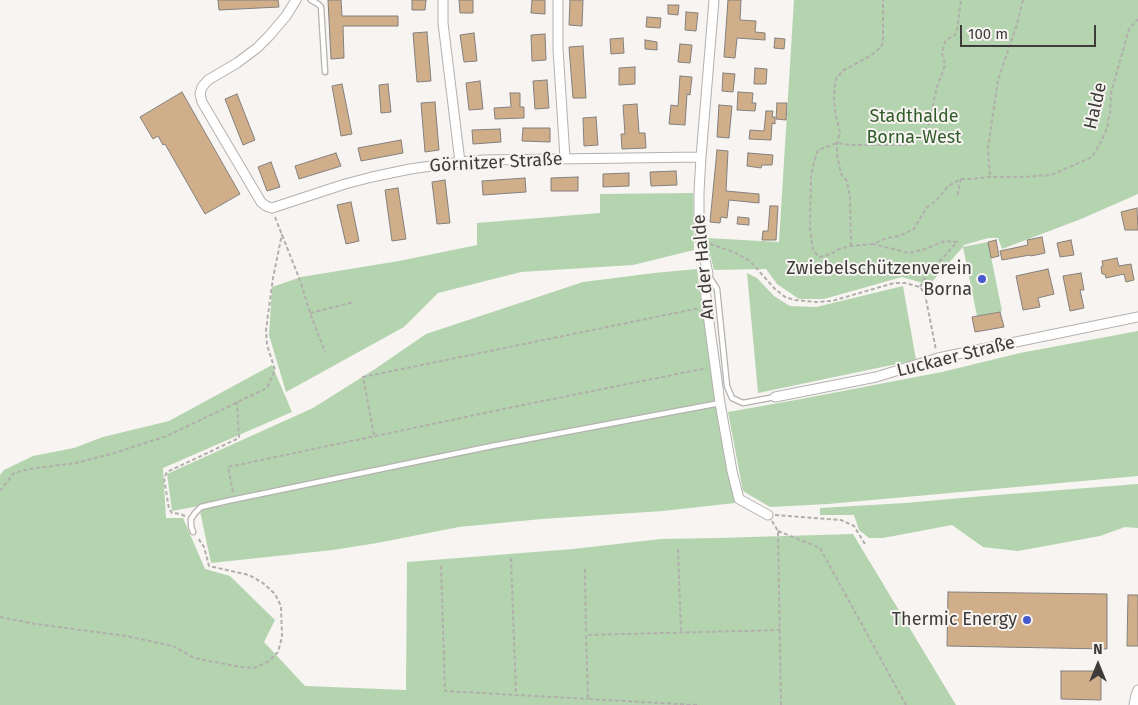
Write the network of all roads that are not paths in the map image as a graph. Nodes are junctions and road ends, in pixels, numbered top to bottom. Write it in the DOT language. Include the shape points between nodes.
graph roads {
  1 [pos="296,0"];
  2 [pos="311,0"];
  3 [pos="443,0"];
  4 [pos="558,0"];
  5 [pos="714,0"];
  6 [pos="325,72"];
  7 [pos="700,157"];
  8 [pos="565,158"];
  9 [pos="460,162"];
  10 [pos="708,274"];
  11 [pos="1138,317"];
  12 [pos="775,397"];
  13 [pos="720,404"];
  14 [pos="768,515"];
  15 [pos="193,532"];
  16 [pos="1138,690"];
  17 [pos="1134,705"];
  1 -- 9 [label="street, Görnitzer Straße" via="257,48 208,80 200,94 261,202 272,208 372,177"];
  2 -- 6 [label="lane" via="322,7"];
  3 -- 9 [label="street"];
  4 -- 8 [label="street"];
  5 -- 7 [label="street, An der Halde"];
  7 -- 8 [label="street, Görnitzer Straße"];
  7 -- 10 [label="street, An der Halde" via="700,240"];
  8 -- 9 [label="street, Görnitzer Straße"];
  10 -- 12 [label="lane" via="717,289 727,386 732,398 743,402"];
  10 -- 13 [label="street, An der Halde" via="705,286"];
  11 -- 12 [label="street, Luckaer Straße" via="938,358 876,377"];
  13 -- 14 [label="street, An der Halde" via="739,499"];
  13 -- 15 [label="lane" via="492,446 201,507 191,519"];
  16 -- 17 [label="street"];
}
